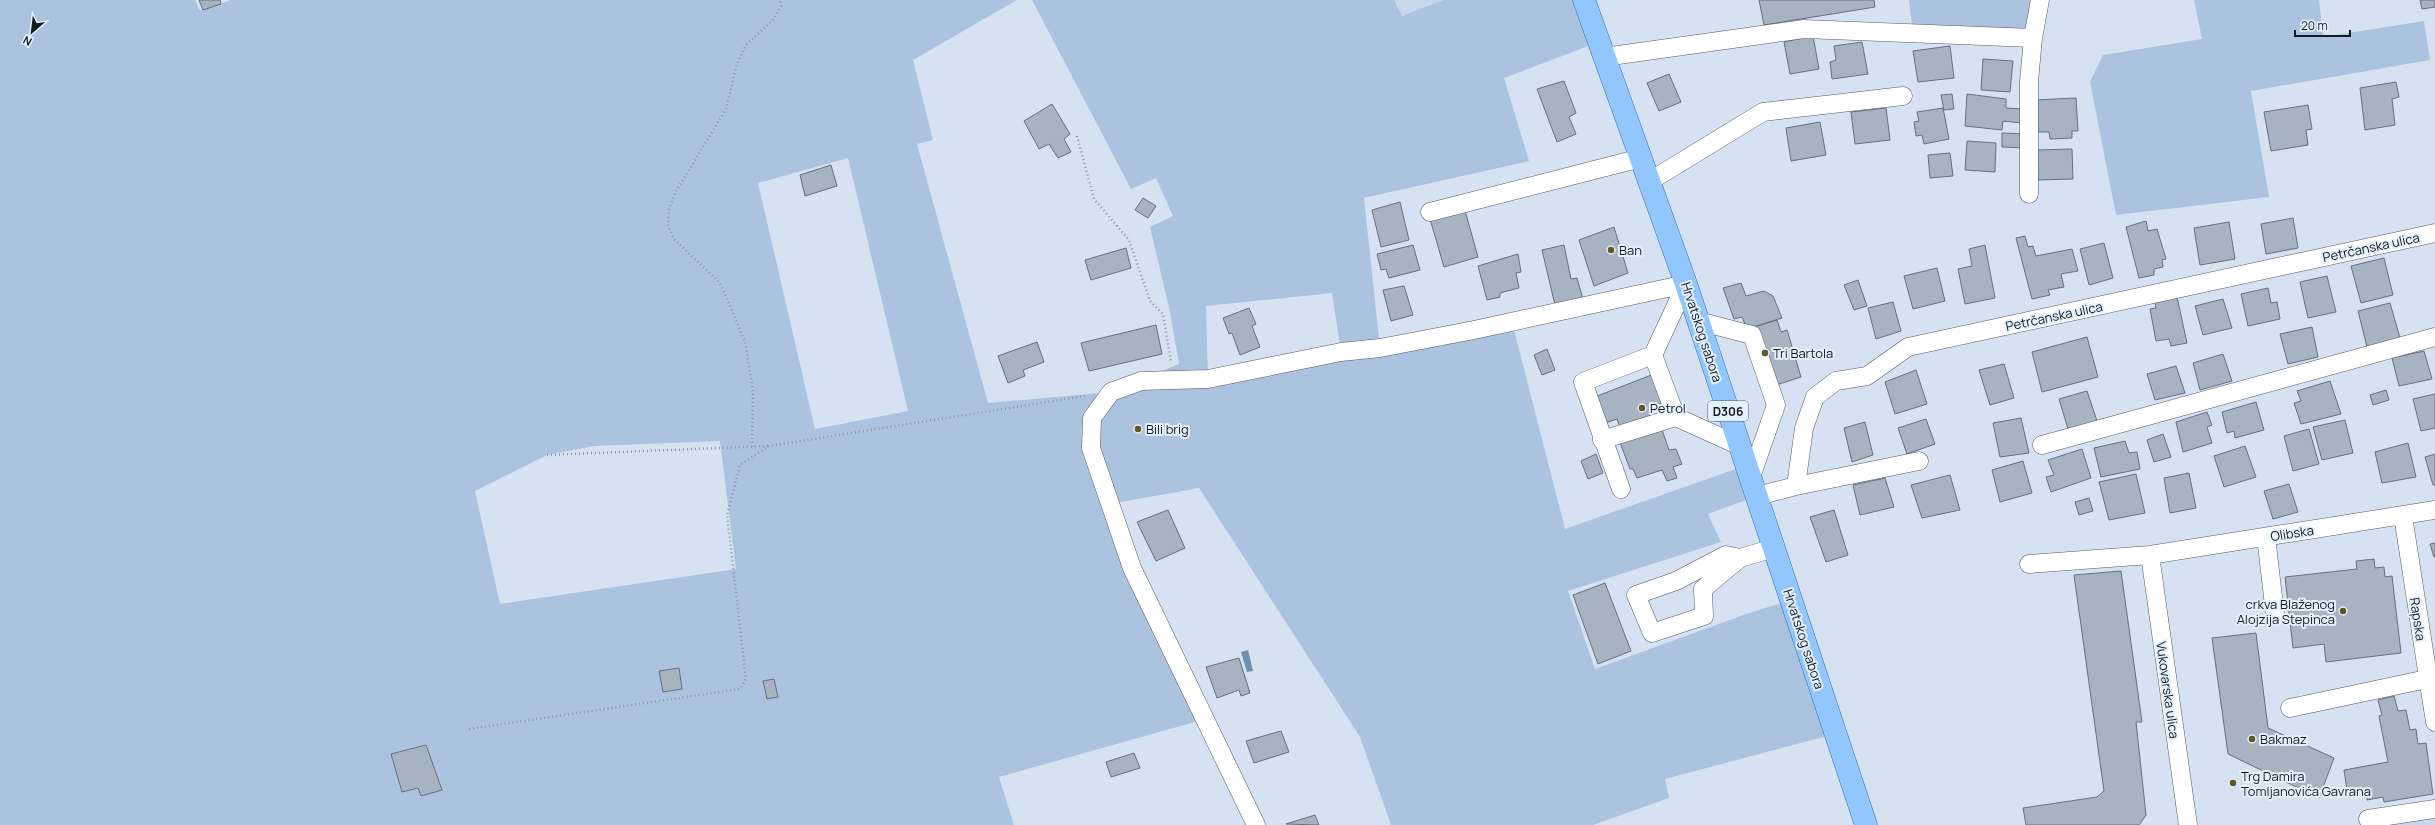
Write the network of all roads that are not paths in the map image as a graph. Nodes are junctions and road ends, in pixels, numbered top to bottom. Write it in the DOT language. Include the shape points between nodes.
graph roads {
  1 [pos="1584,0"];
  2 [pos="2040,0"];
  3 [pos="2033,38"];
  4 [pos="1604,57"];
  5 [pos="1903,96"];
  6 [pos="1641,158"];
  7 [pos="1650,181"];
  8 [pos="2029,194"];
  9 [pos="1430,212"];
  10 [pos="2435,233"];
  11 [pos="1686,284"];
  12 [pos="1698,321"];
  13 [pos="2435,337"];
  14 [pos="1653,355"];
  15 [pos="1676,417"];
  16 [pos="1602,440"];
  17 [pos="2042,445"];
  18 [pos="1740,446"];
  19 [pos="1920,461"];
  20 [pos="1754,486"];
  21 [pos="1796,486"];
  22 [pos="1621,489"];
  23 [pos="2435,510"];
  24 [pos="2403,516"];
  25 [pos="2266,537"];
  26 [pos="1774,548"];
  27 [pos="2150,555"];
  28 [pos="1740,558"];
  29 [pos="2029,564"];
  30 [pos="2275,614"];
  31 [pos="2427,679"];
  32 [pos="2290,708"];
  33 [pos="2435,722"];
  34 [pos="2435,809"];
  35 [pos="2368,819"];
  36 [pos="1256,825"];
  37 [pos="1866,825"];
  38 [pos="2188,825"];
  1 -- 4 [label="main road, Hrvatskog sabora / D306"];
  2 -- 3 [label="street"];
  3 -- 4 [label="street" via="1804,29"];
  3 -- 8 [label="street" via="2029,82"];
  4 -- 6 [label="main road, Hrvatskog sabora / D306"];
  5 -- 7 [label="street" via="1763,112"];
  6 -- 7 [label="main road, Hrvatskog sabora / D306"];
  6 -- 9 [label="street"];
  7 -- 11 [label="main road, Hrvatskog sabora / D306"];
  10 -- 21 [label="street, Petrčanska ulica" via="1908,347 1867,376 1836,381 1815,397 1804,428"];
  11 -- 12 [label="main road, Hrvatskog sabora / D306"];
  11 -- 14 [label="street"];
  11 -- 36 [label="street" via="1388,347 1341,352 1208,379 1141,381 1111,392 1092,418 1090,448 1132,568"];
  12 -- 18 [label="main road, Hrvatskog sabora / D306"];
  12 -- 20 [label="street" via="1752,335 1776,405"];
  13 -- 17 [label="street"];
  14 -- 15 [label="street"];
  14 -- 16 [label="street" via="1583,382"];
  15 -- 16 [label="street"];
  15 -- 18 [label="street"];
  16 -- 22 [label="street"];
  18 -- 20 [label="main road, Hrvatskog sabora / D306"];
  19 -- 21 [label="street"];
  20 -- 21 [label="street"];
  20 -- 26 [label="main road, Hrvatskog sabora / D306"];
  23 -- 24 [label="street, Olibska"];
  24 -- 25 [label="street, Olibska"];
  24 -- 31 [label="street, Rapska"];
  25 -- 27 [label="street, Olibska"];
  25 -- 30 [label="street"];
  26 -- 28 [label="street"];
  26 -- 37 [label="main road, Hrvatskog sabora / D306"];
  27 -- 29 [label="street, Olibska"];
  27 -- 38 [label="street, Vukovarska ulica"];
  28 -- 28 [label="street" via="1726,555 1676,581 1636,595 1652,633 1704,616 1703,589"];
  31 -- 32 [label="street"];
  31 -- 33 [label="street, Rapska"];
  34 -- 35 [label="street"];
}
